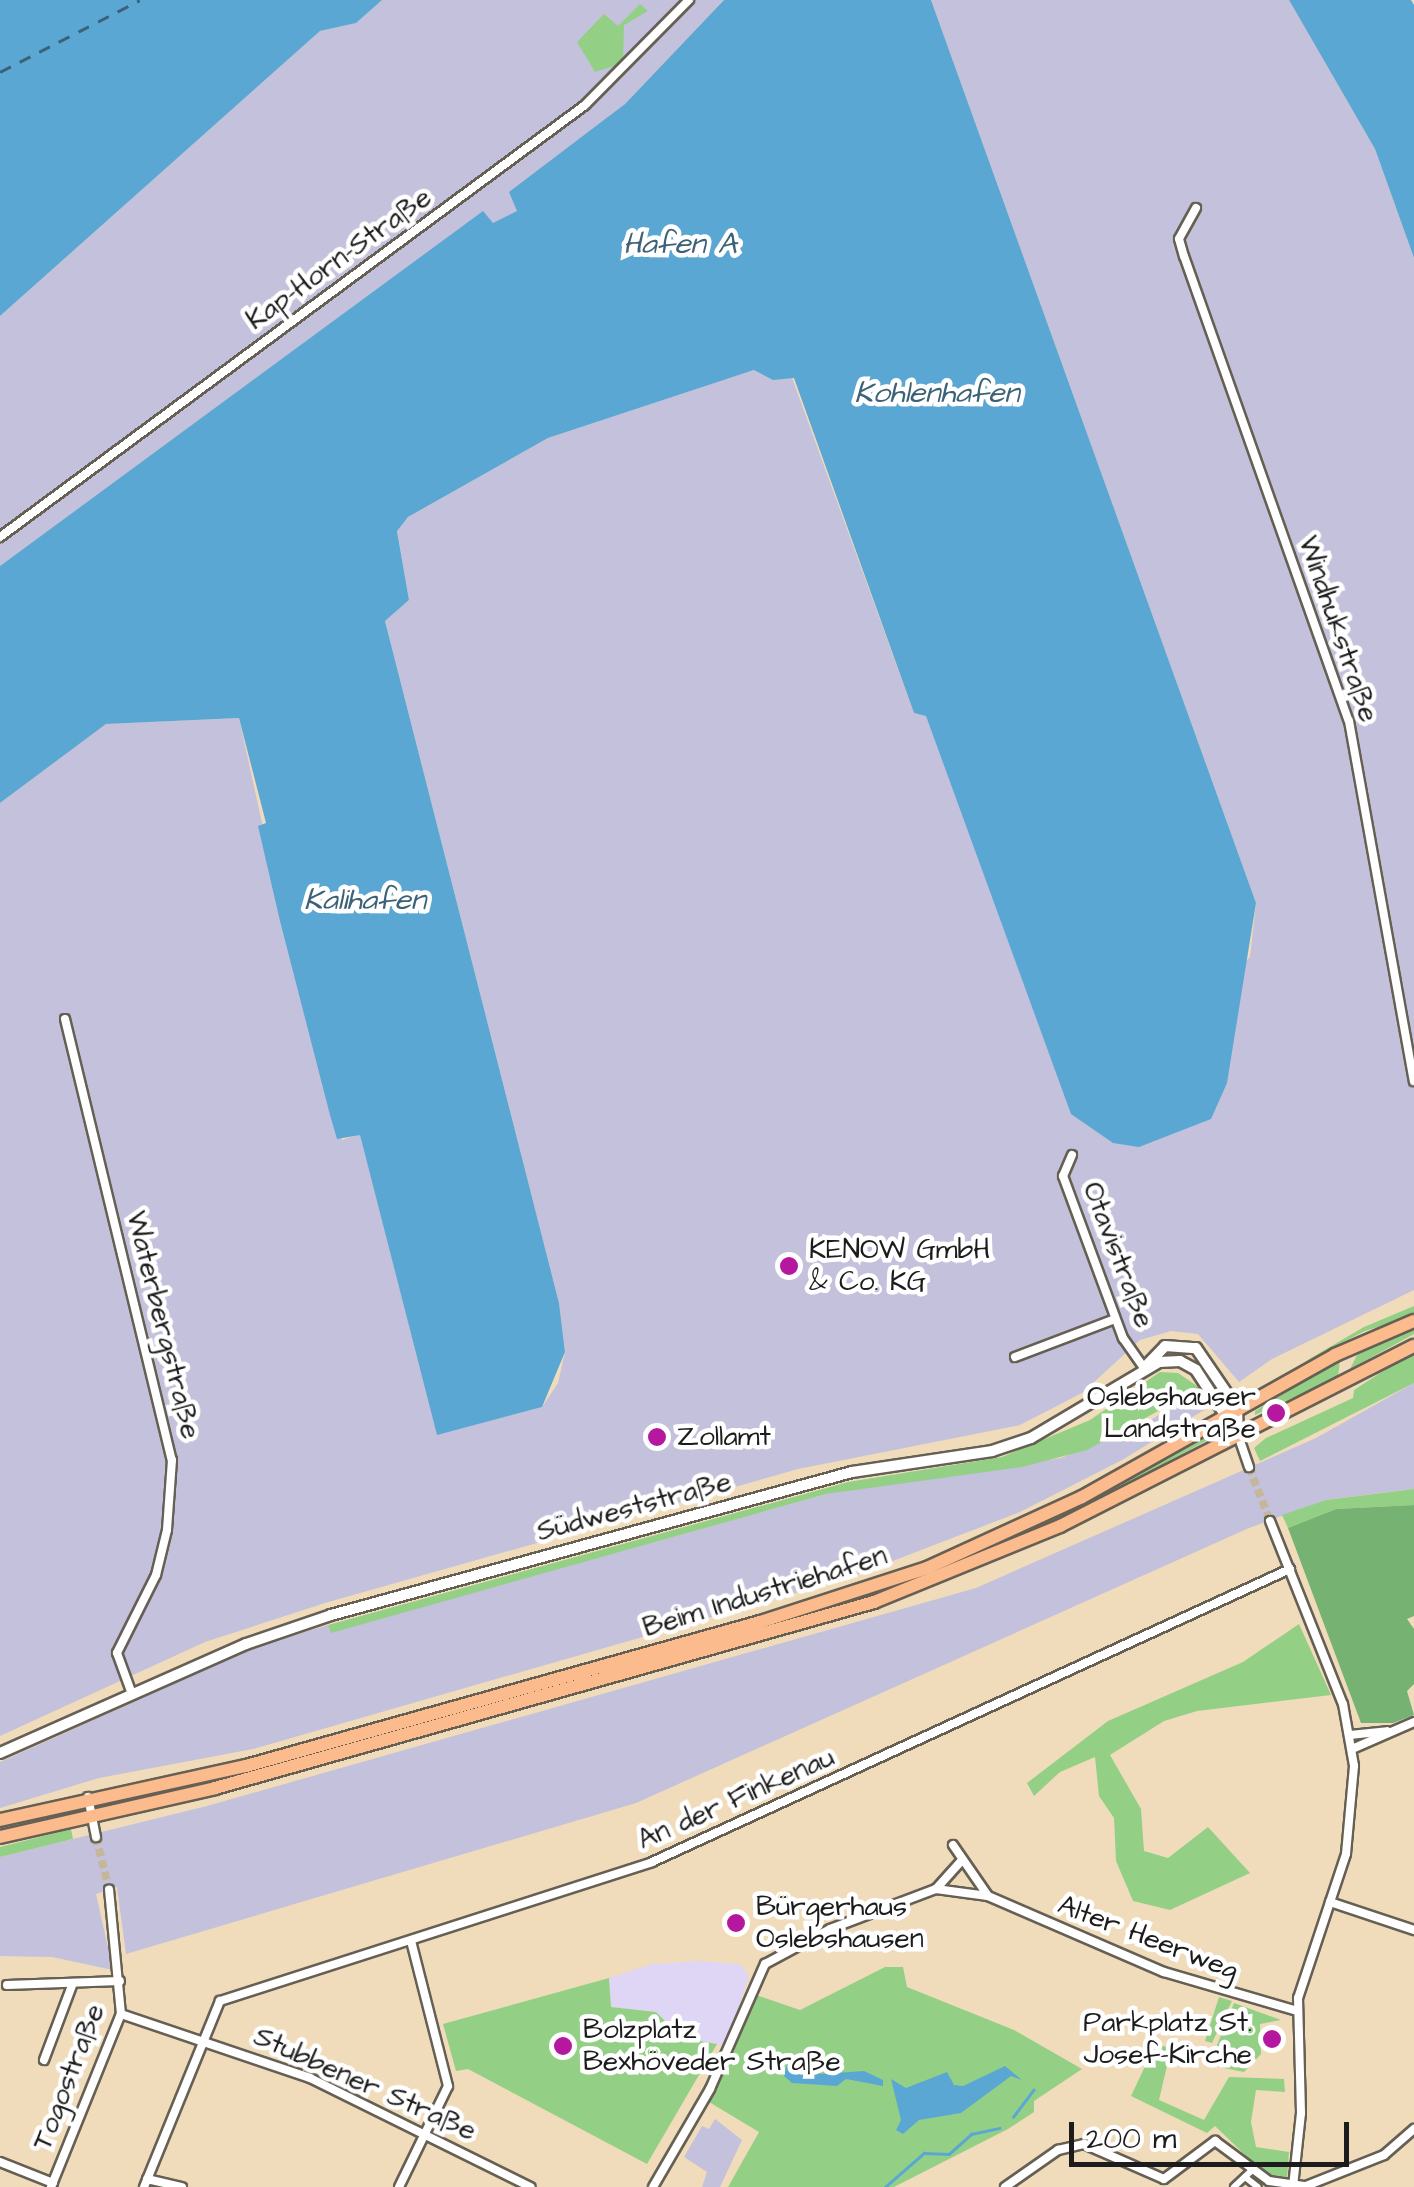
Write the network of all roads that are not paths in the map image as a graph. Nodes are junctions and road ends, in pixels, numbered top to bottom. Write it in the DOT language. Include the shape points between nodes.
graph roads {
  1 [pos="689,0"];
  2 [pos="1196,208"];
  3 [pos="0,537"];
  4 [pos="65,1018"];
  5 [pos="1414,1081"];
  6 [pos="1072,1155"];
  7 [pos="1115,1320"];
  8 [pos="1414,1322"];
  9 [pos="1353,1346"];
  10 [pos="1414,1346"];
  11 [pos="1015,1357"];
  12 [pos="1144,1368"];
  13 [pos="1347,1376"];
  14 [pos="1231,1412"];
  15 [pos="1238,1436"];
  16 [pos="1249,1466"];
  17 [pos="1270,1520"];
  18 [pos="1290,1569"];
  19 [pos="132,1694"];
  20 [pos="1414,1722"];
  21 [pos="1392,1730"];
  22 [pos="1350,1735"];
  23 [pos="1352,1749"];
  24 [pos="0,1754"];
  25 [pos="88,1796"];
  26 [pos="92,1813"];
  27 [pos="0,1820"];
  28 [pos="96,1836"];
  29 [pos="0,1837"];
  30 [pos="953,1845"];
  31 [pos="962,1860"];
  32 [pos="936,1889"];
  33 [pos="109,1890"];
  34 [pos="988,1896"];
  35 [pos="1330,1902"];
  36 [pos="1414,1930"];
  37 [pos="411,1941"];
  38 [pos="120,1981"];
  39 [pos="74,1983"];
  40 [pos="7,1986"];
  41 [pos="1297,2012"];
  42 [pos="121,2014"];
  43 [pos="202,2039"];
  44 [pos="44,2060"];
  45 [pos="1414,2128"];
  46 [pos="427,2133"];
  47 [pos="0,2162"];
  48 [pos="1254,2169"];
  49 [pos="1245,2177"];
  50 [pos="145,2183"];
  51 [pos="52,2185"];
  52 [pos="182,2187"];
  53 [pos="398,2187"];
  54 [pos="531,2187"];
  55 [pos="653,2187"];
  56 [pos="1005,2187"];
  57 [pos="1234,2187"];
  58 [pos="1258,2187"];
  59 [pos="1293,2187"];
  1 -- 3 [label="street, Kap-Horn-Straße" via="585,106"];
  2 -- 5 [label="street, Windhukstraße" via="1179,239 1184,256 1349,721"];
  4 -- 19 [label="street, Waterbergstraße" via="172,1460 156,1576 117,1653"];
  6 -- 7 [label="street, Otavistraße" via="1063,1176"];
  7 -- 11 [label="street"];
  7 -- 12 [label="street, Otavistraße"];
  8 -- 9 [label="main road, Beim Industriehafen"];
  9 -- 13 [label="main road"];
  9 -- 14 [label="main road, Beim Industriehafen"];
  10 -- 13 [label="main road, Beim Industriehafen"];
  12 -- 14 [label="street, Südweststraße" via="1172,1360 1189,1365"];
  12 -- 14 [label="street, Südweststraße" via="1158,1349 1188,1344 1206,1356"];
  12 -- 19 [label="street, Südweststraße" via="1067,1422 992,1450 852,1472 331,1615"];
  13 -- 15 [label="main road, Beim Industriehafen"];
  14 -- 15 [label="street, Südweststraße"];
  14 -- 25 [label="main road, Beim Industriehafen" via="1007,1535 843,1598 246,1766"];
  15 -- 16 [label="street"];
  15 -- 26 [label="main road, Beim Industriehafen" via="1007,1551 874,1602 215,1788"];
  17 -- 18 [label="street"];
  18 -- 22 [label="street"];
  18 -- 37 [label="street, An der Finkenau" via="652,1862"];
  19 -- 24 [label="street, Südweststraße"];
  20 -- 21 [label="street"];
  21 -- 22 [label="street"];
  21 -- 23 [label="street"];
  22 -- 23 [label="street"];
  23 -- 35 [label="street" via="1349,1834"];
  25 -- 26 [label="street"];
  25 -- 27 [label="main road, Beim Industriehafen"];
  26 -- 28 [label="street"];
  26 -- 29 [label="main road, Beim Industriehafen"];
  30 -- 31 [label="street"];
  31 -- 32 [label="street" via="944,1872"];
  31 -- 34 [label="street"];
  32 -- 34 [label="street, Alter Heerweg"];
  32 -- 55 [label="street" via="830,1929 765,1964 710,2089"];
  33 -- 38 [label="street, Togostraße"];
  34 -- 41 [label="street, Alter Heerweg" via="1164,1972"];
  35 -- 36 [label="street"];
  35 -- 41 [label="street"];
  37 -- 43 [label="street, An der Finkenau" via="220,2000"];
  37 -- 46 [label="street" via="448,2086"];
  38 -- 39 [label="street, Togostraße"];
  38 -- 42 [label="street, Togostraße"];
  39 -- 40 [label="street, Togostraße"];
  39 -- 44 [label="street, Togostraße"];
  41 -- 59 [label="street" via="1302,2096"];
  42 -- 43 [label="street, Stubbener Straße"];
  42 -- 51 [label="street, Togostraße"];
  43 -- 46 [label="street, Stubbener Straße" via="310,2078"];
  43 -- 50 [label="street, An der Finkenau"];
  45 -- 59 [label="street" via="1384,2154"];
  46 -- 53 [label="street"];
  46 -- 54 [label="street, Stubbener Straße"];
  47 -- 51 [label="street"];
  48 -- 49 [label="street"];
  48 -- 56 [label="street" via="1220,2141 1164,2179 1084,2144 1058,2150"];
  48 -- 59 [label="street"];
  49 -- 57 [label="street"];
  49 -- 58 [label="street"];
  50 -- 52 [label="street"];
}
